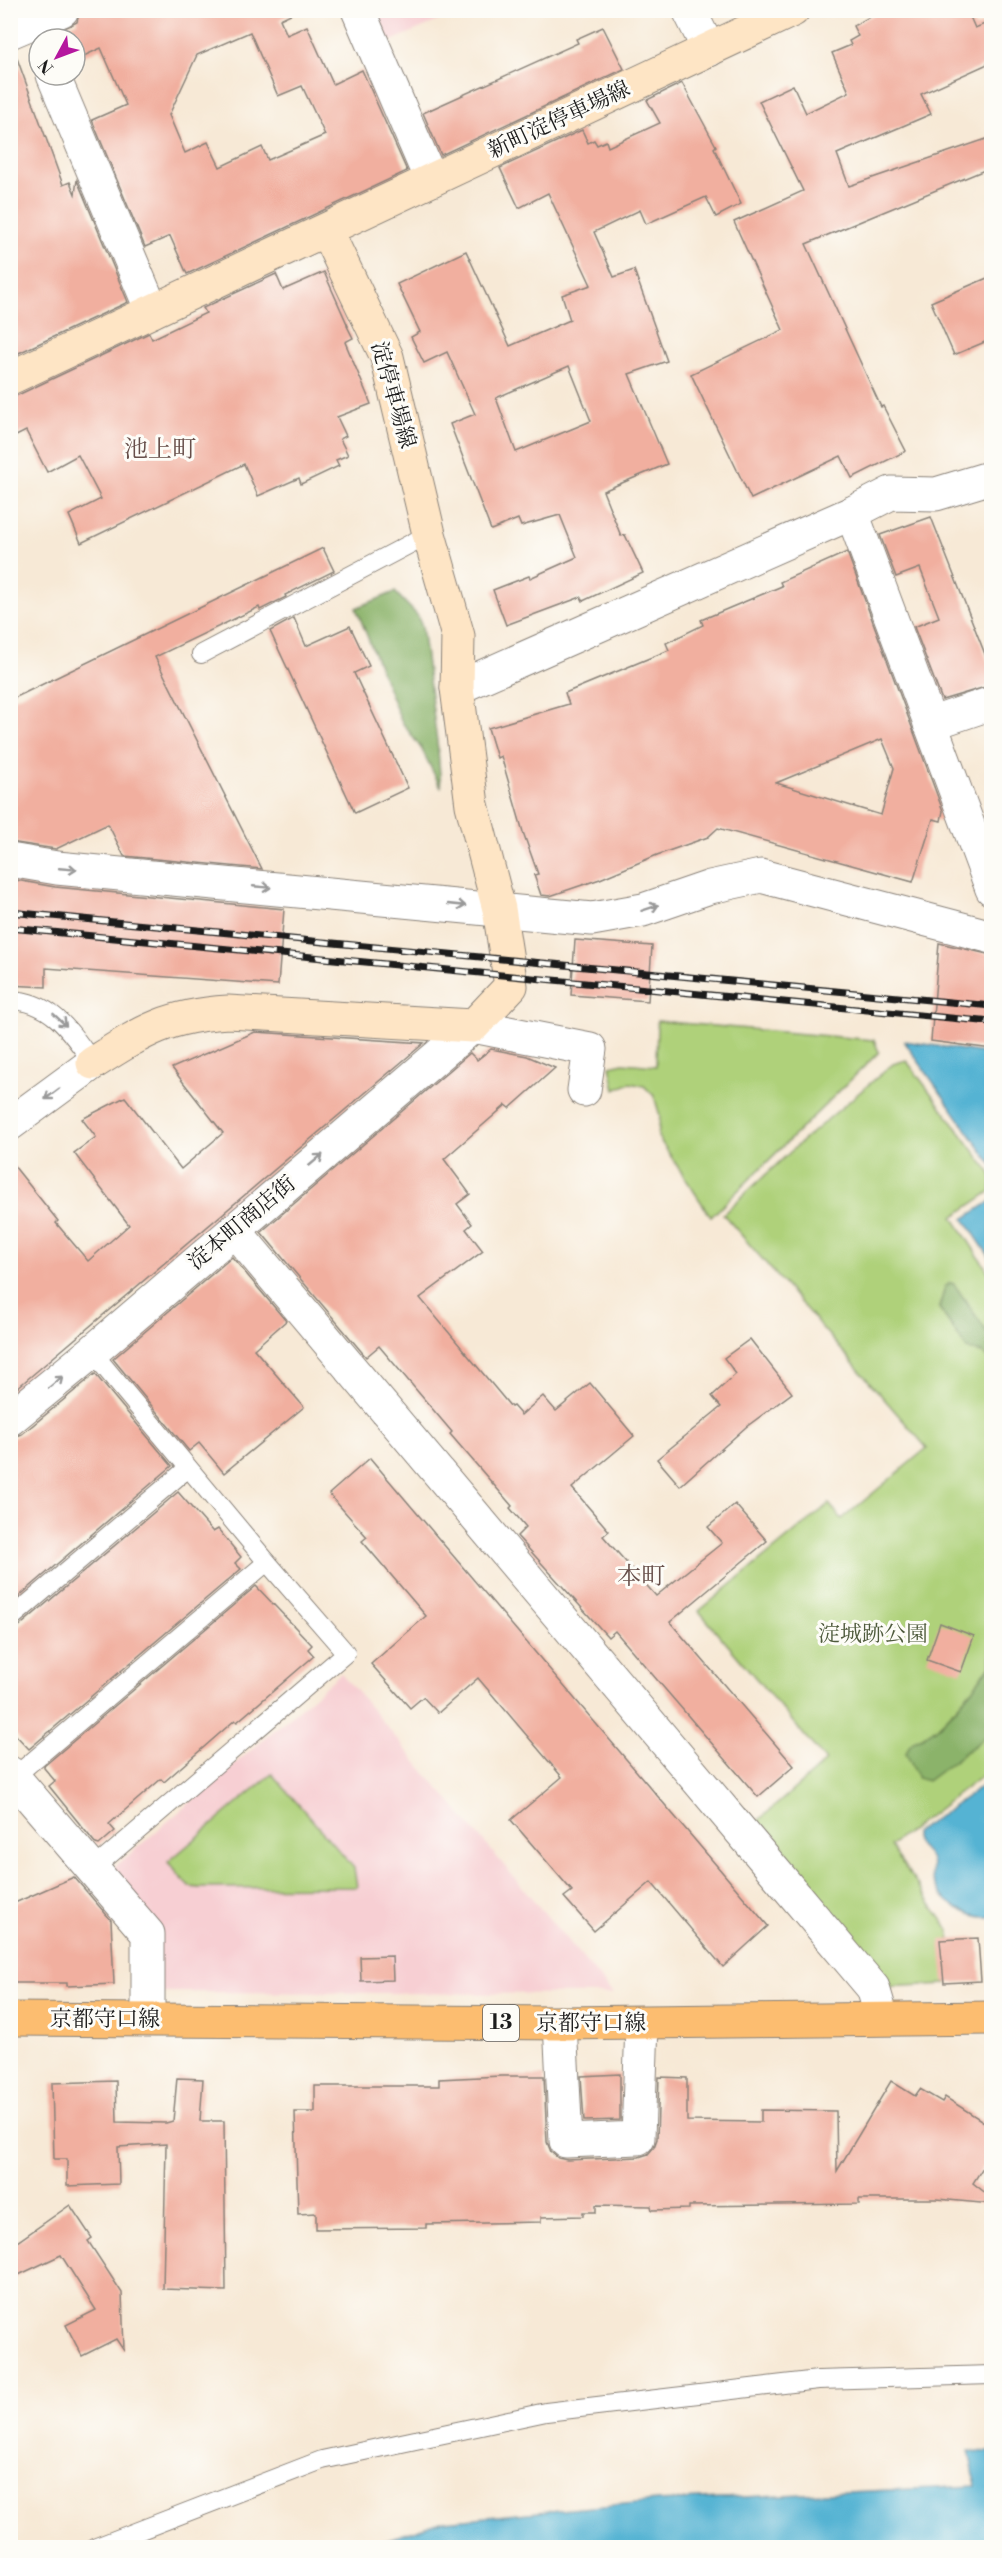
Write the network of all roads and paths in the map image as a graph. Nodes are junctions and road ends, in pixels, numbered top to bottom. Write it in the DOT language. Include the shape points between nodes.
graph roads {
  1 [pos="62,10"];
  2 [pos="358,10"];
  3 [pos="689,10"];
  4 [pos="793,10"];
  5 [pos="35,27"];
  6 [pos="709,50"];
  7 [pos="58,87"];
  8 [pos="431,180"];
  9 [pos="326,230"];
  10 [pos="152,311"];
  11 [pos="10,378"];
  12 [pos="992,477"];
  13 [pos="852,513"];
  14 [pos="429,534"];
  15 [pos="201,654"];
  16 [pos="457,688"];
  17 [pos="992,703"];
  18 [pos="930,724"];
  19 [pos="981,828"];
  20 [pos="10,860"];
  21 [pos="992,889"];
  22 [pos="499,909"];
  23 [pos="992,937"];
  24 [pos="10,1000"];
  25 [pos="473,1026"];
  26 [pos="93,1063"];
  27 [pos="584,1090"];
  28 [pos="10,1124"];
  29 [pos="234,1230"];
  30 [pos="92,1352"];
  31 [pos="10,1419"];
  32 [pos="188,1468"];
  33 [pos="267,1562"];
  34 [pos="10,1619"];
  35 [pos="12,1775"];
  36 [pos="93,1869"];
  37 [pos="882,2018"];
  38 [pos="992,2018"];
  39 [pos="10,2019"];
  40 [pos="148,2019"];
  41 [pos="560,2023"];
  42 [pos="642,2023"];
  43 [pos="992,2375"];
  44 [pos="94,2547"];
  1 -- 5 [label="street"];
  2 -- 8 [label="street"];
  3 -- 6 [label="street"];
  4 -- 6 [label="main road, 新町淀停車場線"];
  6 -- 8 [label="main road, 新町淀停車場線"];
  7 -- 10 [label="street"];
  8 -- 9 [label="main road, 新町淀停車場線"];
  9 -- 10 [label="main road"];
  9 -- 14 [label="main road, 淀停車場線" via="387,357"];
  10 -- 11 [label="main road"];
  12 -- 13 [label="street" via="936,494 891,493"];
  13 -- 16 [label="street"];
  13 -- 18 [label="street"];
  14 -- 15 [label="lane"];
  14 -- 16 [label="main road, 淀停車場線" via="458,636"];
  16 -- 22 [label="main road, 淀停車場線" via="472,805"];
  17 -- 18 [label="street"];
  18 -- 19 [label="street"];
  19 -- 21 [label="street"];
  20 -- 22 [label="street, one-way" via="57,868"];
  22 -- 23 [label="street, one-way" via="592,919 643,910 710,887 761,876"];
  22 -- 25 [label="main road, 淀停車場線" via="511,986"];
  24 -- 26 [label="lane, one-way" via="25,1000 54,1015"];
  25 -- 26 [label="main road" via="228,1012 200,1014 147,1030"];
  25 -- 27 [label="street" via="590,1049"];
  29 -- 25 [label="street, 淀本町商店街, one-way"];
  26 -- 28 [label="street, one-way"];
  29 -- 30 [label="street, 淀本町商店街"];
  29 -- 37 [label="street" via="873,1988"];
  31 -- 30 [label="street, 淀本町商店街, one-way"];
  30 -- 32 [label="lane"];
  32 -- 33 [label="lane"];
  32 -- 34 [label="lane"];
  33 -- 35 [label="lane"];
  33 -- 36 [label="lane" via="346,1653"];
  35 -- 36 [label="street"];
  36 -- 40 [label="street" via="148,1934"];
  37 -- 38 [label="main road, 京都守口線 / 13"];
  37 -- 42 [label="main road, 京都守口線 / 13"];
  39 -- 40 [label="main road, 京都守口線 / 13"];
  40 -- 41 [label="main road, 京都守口線 / 13"];
  41 -- 42 [label="main road, 京都守口線 / 13"];
  41 -- 42 [label="street" via="566,2141 638,2138"];
  43 -- 44 [label="lane" via="818,2380 546,2412 322,2460"];
}
